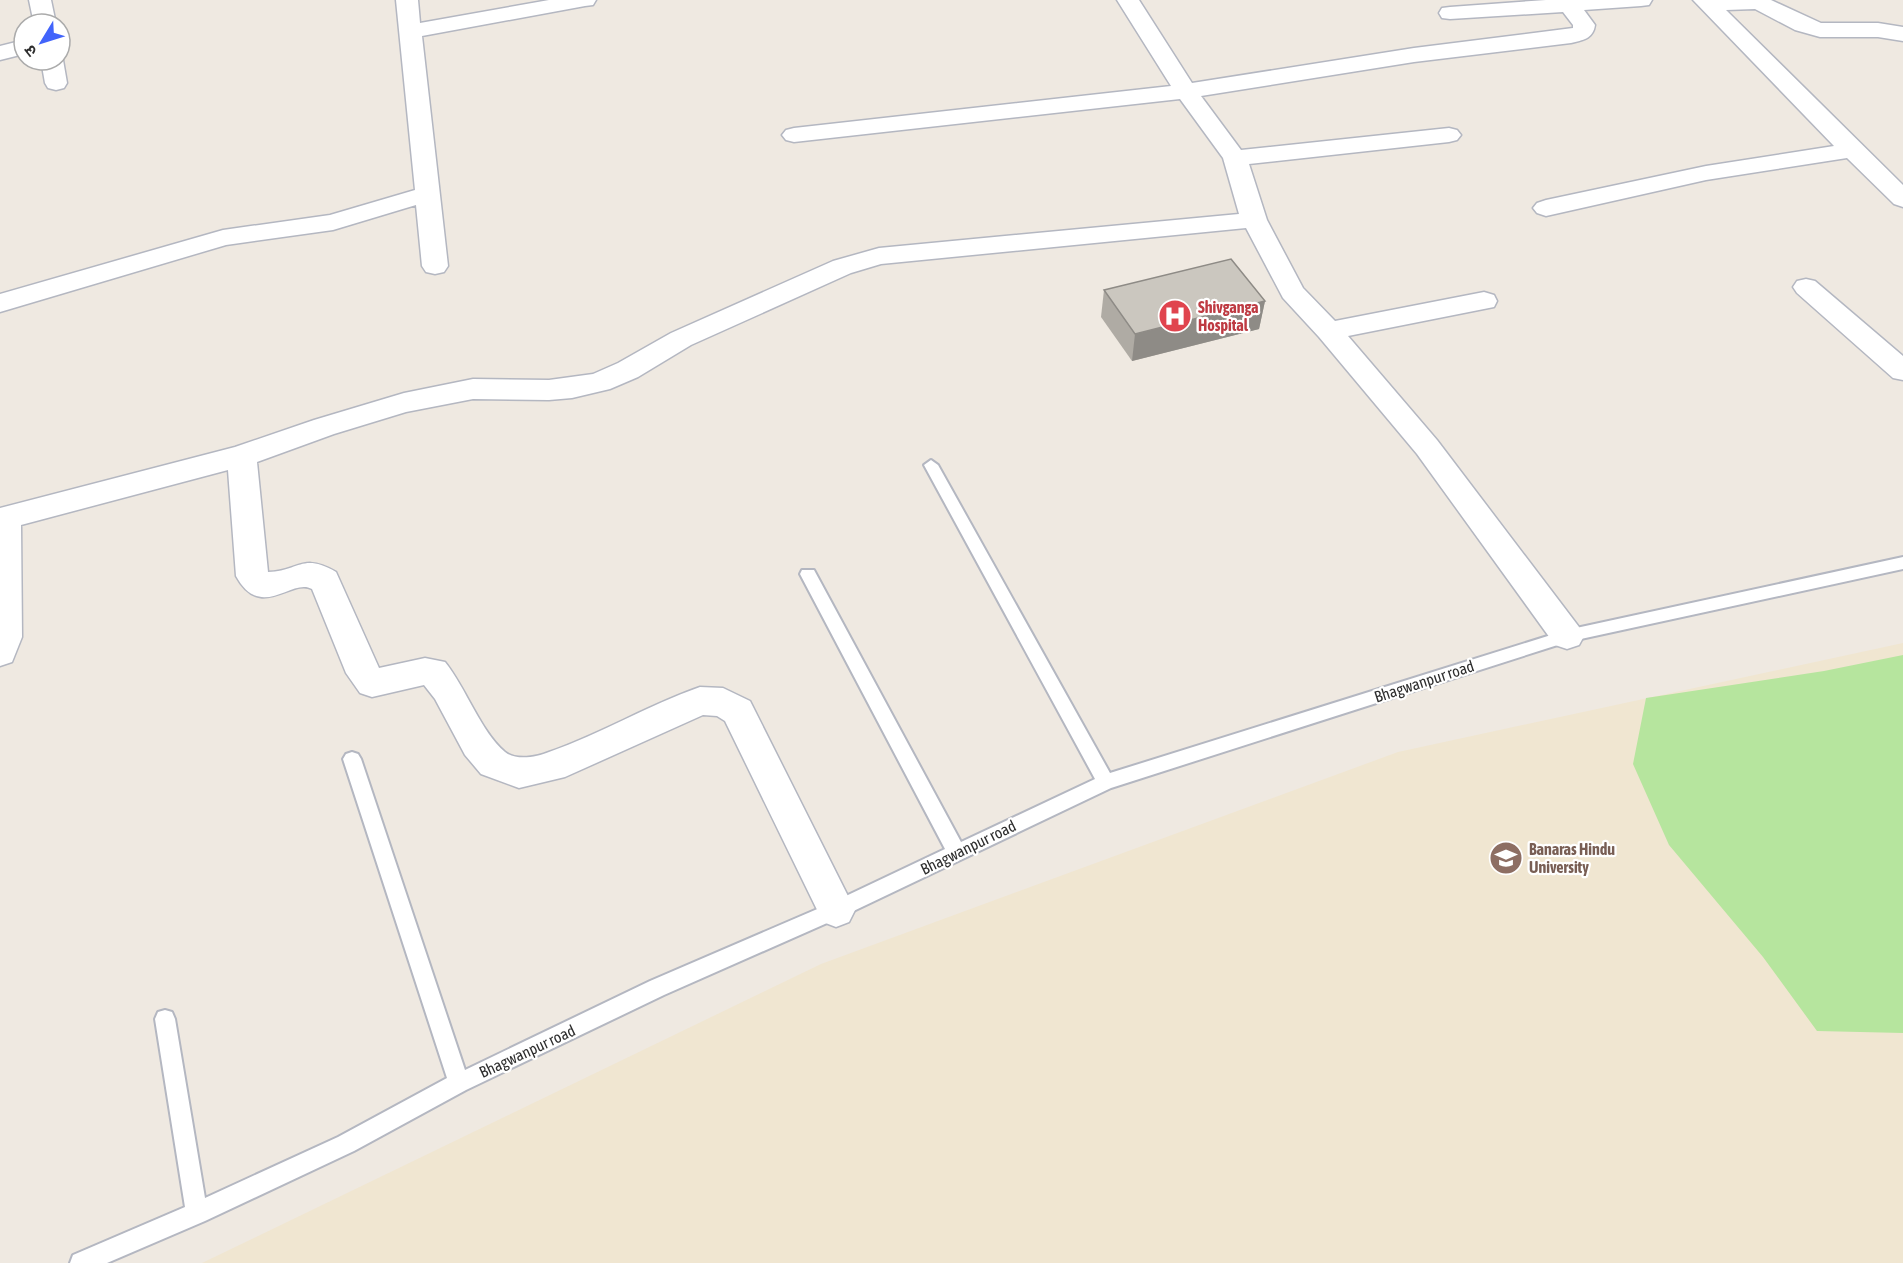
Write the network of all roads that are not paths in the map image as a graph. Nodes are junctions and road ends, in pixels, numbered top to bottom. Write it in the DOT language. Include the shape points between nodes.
graph roads {
  1 [pos="407,0"];
  2 [pos="585,0"];
  3 [pos="1641,0"];
  4 [pos="1135,1"];
  5 [pos="1707,2"];
  6 [pos="1569,5"];
  7 [pos="1450,13"];
  8 [pos="411,31"];
  9 [pos="1903,34"];
  10 [pos="54,72"];
  11 [pos="56,82"];
  12 [pos="1186,92"];
  13 [pos="794,135"];
  14 [pos="1449,135"];
  15 [pos="1851,150"];
  16 [pos="1236,158"];
  17 [pos="428,194"];
  18 [pos="1903,199"];
  19 [pos="1546,208"];
  20 [pos="1254,220"];
  21 [pos="435,266"];
  22 [pos="1806,287"];
  23 [pos="1484,301"];
  24 [pos="0,303"];
  25 [pos="1329,331"];
  26 [pos="1903,371"];
  27 [pos="242,456"];
  28 [pos="931,465"];
  29 [pos="3,518"];
  30 [pos="1903,563"];
  31 [pos="808,574"];
  32 [pos="1567,636"];
  33 [pos="0,652"];
  34 [pos="352,759"];
  35 [pos="1106,782"];
  36 [pos="957,853"];
  37 [pos="836,910"];
  38 [pos="165,1019"];
  39 [pos="459,1083"];
  40 [pos="197,1213"];
  41 [pos="81,1263"];
  1 -- 8 [label="street"];
  2 -- 8 [label="street"];
  3 -- 6 [label="street"];
  4 -- 12 [label="street"];
  5 -- 9 [label="street" via="1758,2 1820,30"];
  5 -- 15 [label="street"];
  6 -- 7 [label="street"];
  6 -- 12 [label="street" via="1584,25 1583,32 1571,36 1414,55"];
  8 -- 17 [label="street"];
  10 -- 11 [label="street"];
  12 -- 13 [label="street"];
  12 -- 16 [label="street"];
  14 -- 16 [label="street"];
  15 -- 18 [label="street"];
  15 -- 19 [label="street" via="1706,173"];
  16 -- 20 [label="street"];
  17 -- 21 [label="street"];
  17 -- 24 [label="street" via="333,222 224,238"];
  20 -- 25 [label="street" via="1292,292"];
  20 -- 27 [label="street" via="879,256 842,267 681,339 600,382 561,389 496,388 445,394 324,427"];
  22 -- 26 [label="street"];
  23 -- 25 [label="street"];
  25 -- 32 [label="street" via="1427,447"];
  27 -- 29 [label="street"];
  27 -- 37 [label="street" via="252,576 258,584 274,584 303,574 315,574 325,581 363,673 372,683 432,671 447,689 477,744 494,764 519,773 552,767 700,701 723,702 738,711"];
  28 -- 35 [label="lane"];
  29 -- 33 [label="street" via="5,638"];
  30 -- 32 [label="lane, Bhagwanpur road"];
  31 -- 36 [label="lane"];
  32 -- 35 [label="lane, Bhagwanpur road"];
  34 -- 39 [label="lane"];
  35 -- 36 [label="lane, Bhagwanpur road"];
  36 -- 37 [label="lane, Bhagwanpur road"];
  37 -- 39 [label="lane, Bhagwanpur road" via="657,988"];
  38 -- 40 [label="lane"];
  39 -- 40 [label="lane, Bhagwanpur road" via="346,1144"];
  40 -- 41 [label="lane, Bhagwanpur road"];
}
